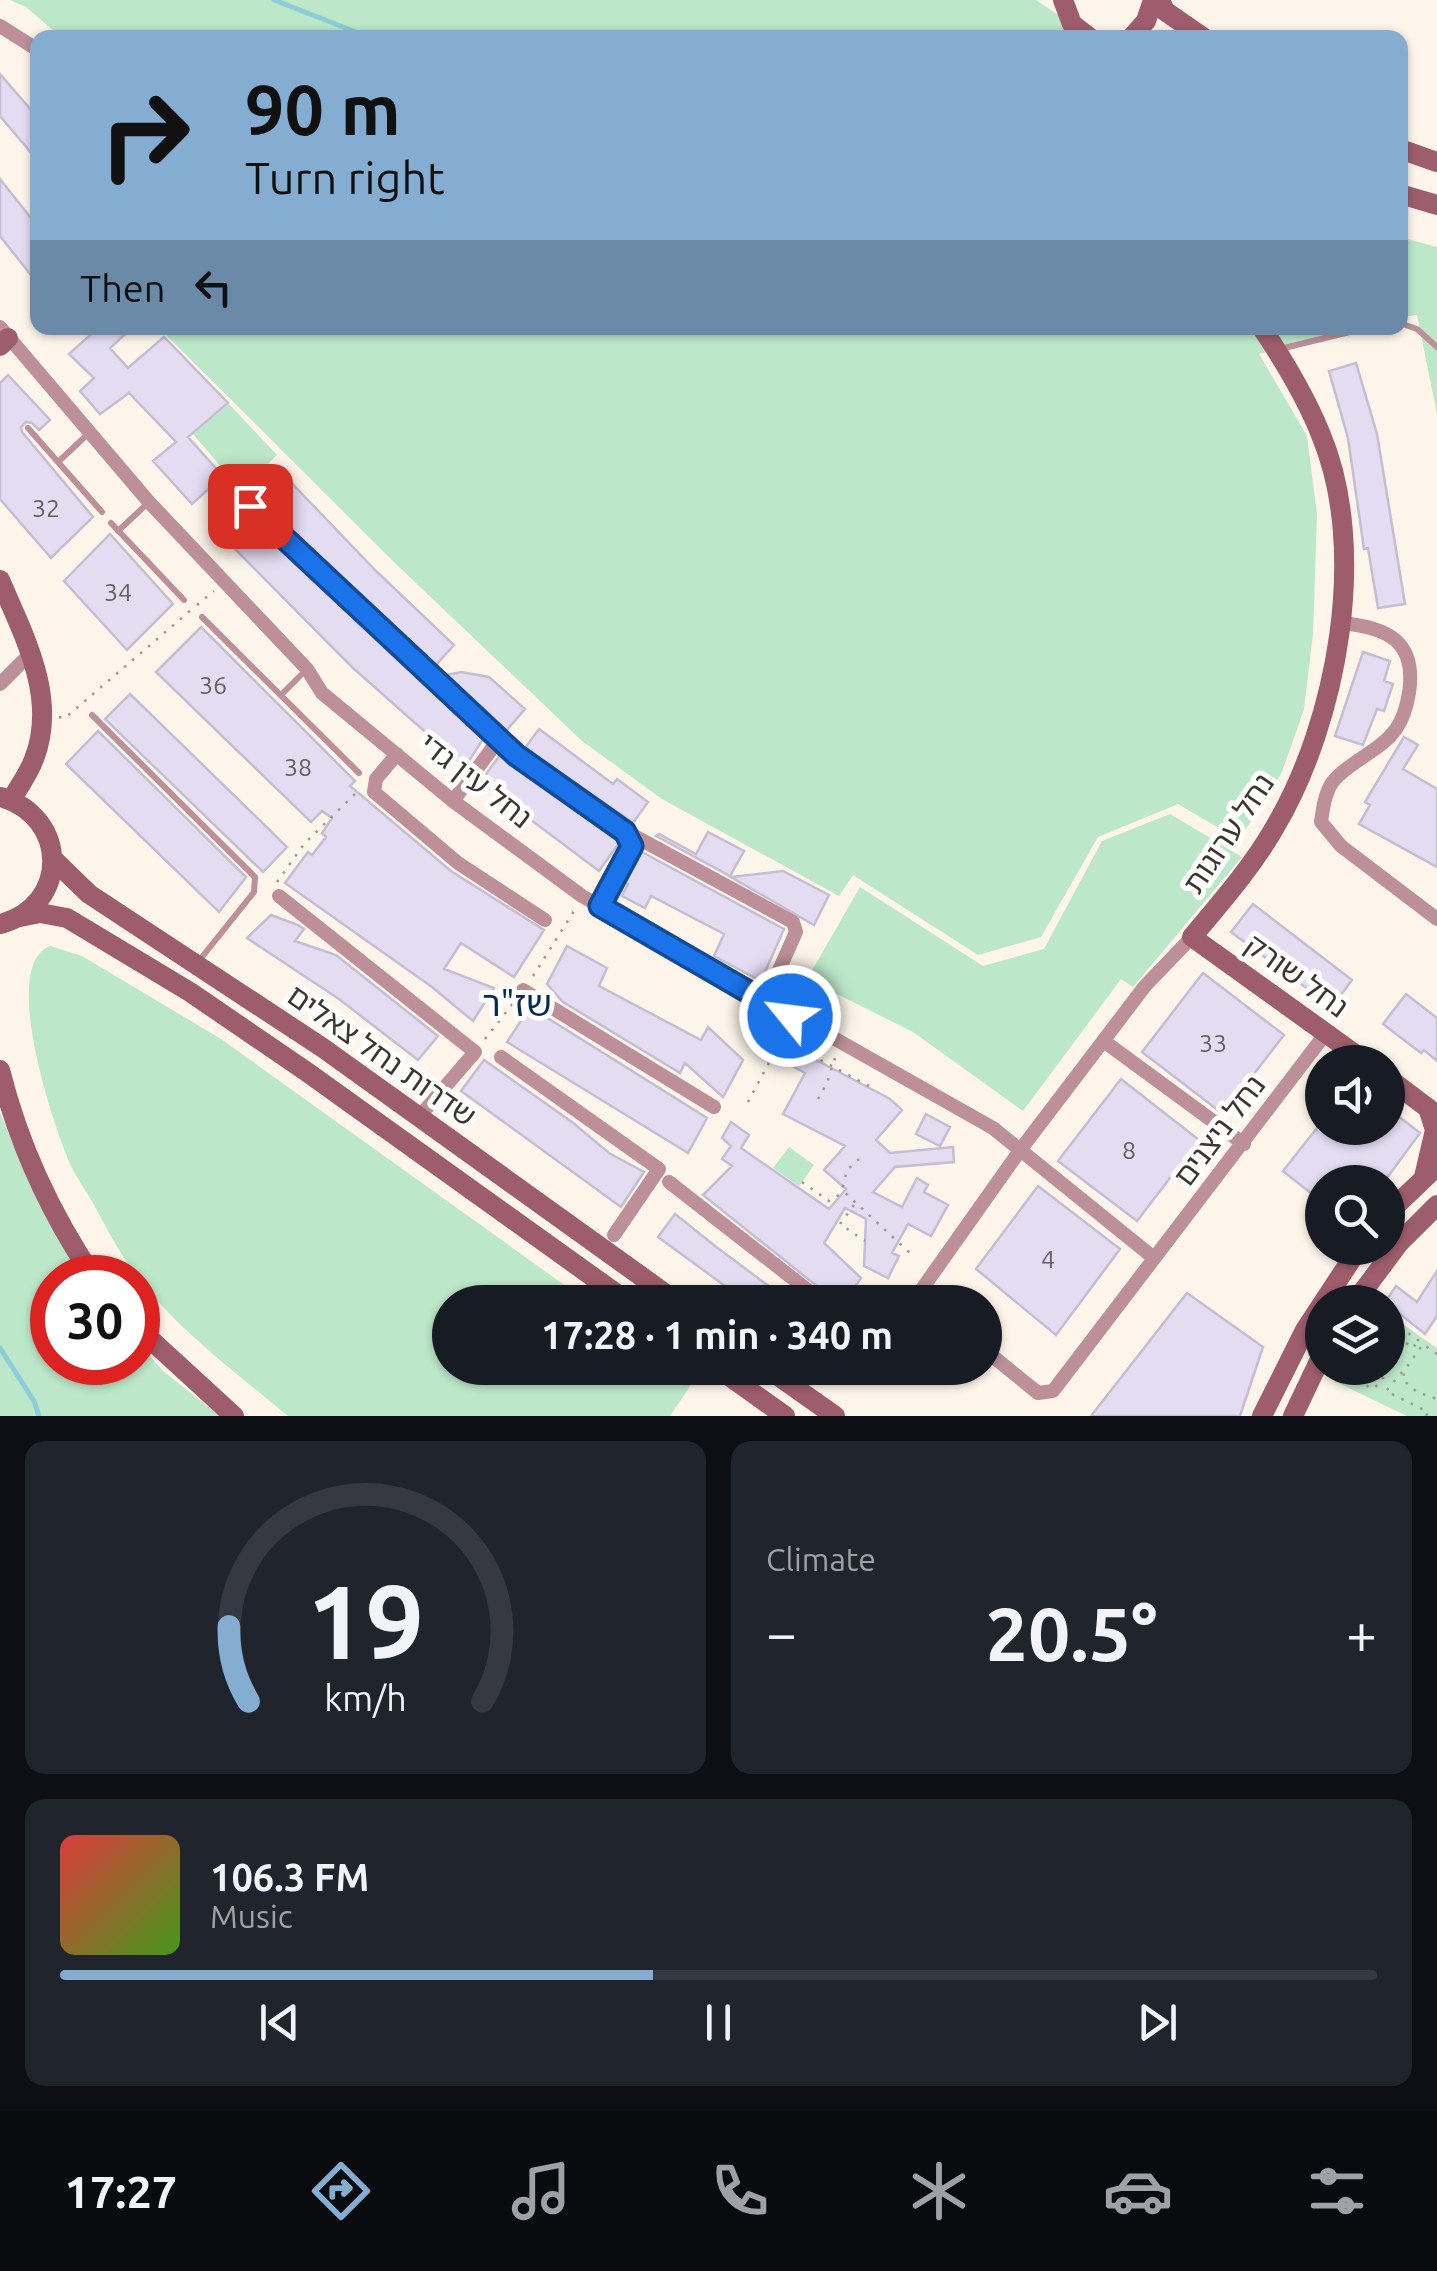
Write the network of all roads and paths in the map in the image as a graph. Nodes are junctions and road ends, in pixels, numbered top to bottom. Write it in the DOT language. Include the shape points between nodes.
graph roads {
  1 [pos="1156,0"];
  2 [pos="0,26"];
  3 [pos="1138,30"];
  4 [pos="1193,30"];
  5 [pos="30,45"];
  6 [pos="1408,151"];
  7 [pos="1437,162"];
  8 [pos="1408,197"];
  9 [pos="1437,206"];
  10 [pos="1408,326"];
  11 [pos="1266,335"];
  12 [pos="1337,335"];
  13 [pos="3,337"];
  14 [pos="1437,347"];
  15 [pos="1276,350"];
  16 [pos="28,428"];
  17 [pos="90,433"];
  18 [pos="58,462"];
  19 [pos="148,502"];
  20 [pos="250,506"];
  21 [pos="102,512"];
  22 [pos="111,523"];
  23 [pos="118,530"];
  24 [pos="0,580"];
  25 [pos="223,583"];
  26 [pos="184,600"];
  27 [pos="202,617"];
  28 [pos="1341,623"];
  29 [pos="30,654"];
  30 [pos="307,669"];
  31 [pos="0,684"];
  32 [pos="281,695"];
  33 [pos="44,715"];
  34 [pos="92,715"];
  35 [pos="493,734"];
  36 [pos="397,754"];
  37 [pos="359,773"];
  38 [pos="359,790"];
  39 [pos="6,798"];
  40 [pos="453,801"];
  41 [pos="625,832"];
  42 [pos="52,859"];
  43 [pos="275,892"];
  44 [pos="600,906"];
  45 [pos="1437,919"];
  46 [pos="545,920"];
  47 [pos="8,924"];
  48 [pos="1192,937"];
  49 [pos="198,963"];
  50 [pos="523,990"];
  51 [pos="765,1002"];
  52 [pos="1326,1034"];
  53 [pos="1105,1042"];
  54 [pos="841,1043"];
  55 [pos="1342,1045"];
  56 [pos="501,1057"];
  57 [pos="775,1059"];
  58 [pos="830,1066"];
  59 [pos="792,1068"];
  60 [pos="0,1070"];
  61 [pos="871,1087"];
  62 [pos="1405,1091"];
  63 [pos="818,1099"];
  64 [pos="748,1102"];
  65 [pos="714,1107"];
  66 [pos="1432,1111"];
  67 [pos="419,1117"];
  68 [pos="1244,1144"];
  69 [pos="1021,1150"];
  70 [pos="858,1159"];
  71 [pos="1430,1171"];
  72 [pos="669,1182"];
  73 [pos="802,1182"];
  74 [pos="843,1192"];
  75 [pos="1405,1197"];
  76 [pos="855,1204"];
  77 [pos="1437,1205"];
  78 [pos="614,1235"];
  79 [pos="865,1241"];
  80 [pos="910,1253"];
  81 [pos="80,1255"];
  82 [pos="1154,1258"];
  83 [pos="1348,1265"];
  84 [pos="604,1285"];
  85 [pos="653,1285"];
  86 [pos="800,1285"];
  87 [pos="931,1285"];
  88 [pos="1368,1285"];
  89 [pos="1405,1331"];
  90 [pos="1423,1344"];
  91 [pos="1405,1347"];
  92 [pos="160,1348"];
  93 [pos="1420,1350"];
  94 [pos="1437,1354"];
  95 [pos="1002,1364"];
  96 [pos="1405,1370"];
  97 [pos="1405,1382"];
  98 [pos="742,1385"];
  99 [pos="798,1385"];
  100 [pos="1313,1385"];
  101 [pos="1391,1385"];
  102 [pos="1437,1400"];
  103 [pos="234,1416"];
  104 [pos="785,1416"];
  105 [pos="835,1416"];
  106 [pos="1262,1416"];
  107 [pos="1293,1416"];
  108 [pos="1426,1416"];
  1 -- 3 [label="main road"];
  1 -- 4 [label="main road"];
  2 -- 5 [label="street"];
  6 -- 7 [label="main road"];
  8 -- 9 [label="main road"];
  10 -- 14 [label="lane"];
  11 -- 15 [label="main road, נחל ערוגות"];
  12 -- 15 [label="lane"];
  13 -- 17 [label="street, נחל עין גדי"];
  15 -- 28 [label="main road, נחל ערוגות" via="1323,438 1336,488"];
  16 -- 18 [label="lane"];
  17 -- 18 [label="lane"];
  17 -- 19 [label="street, נחל עין גדי"];
  18 -- 21 [label="lane"];
  19 -- 23 [label="lane"];
  19 -- 25 [label="street, נחל עין גדי"];
  20 -- 35 [label="street"];
  22 -- 23 [label="lane"];
  23 -- 26 [label="lane"];
  24 -- 29 [label="main road"];
  25 -- 30 [label="street, נחל עין גדי"];
  25 -- 33 [label="path" via="65,718"];
  27 -- 32 [label="lane"];
  28 -- 45 [label="street" via="1369,625 1397,640 1410,658 1411,682 1395,731 1336,778 1321,822 1341,846"];
  28 -- 48 [label="main road, נחל ערוגות" via="1300,778 1244,874"];
  29 -- 31 [label="street"];
  29 -- 33 [label="main road"];
  30 -- 32 [label="lane"];
  30 -- 36 [label="street, נחל עין גדי" via="322,692"];
  32 -- 37 [label="lane"];
  33 -- 39 [label="main road" via="34,762"];
  34 -- 49 [label="lane" via="255,876 254,892"];
  35 -- 40 [label="street" via="491,750"];
  35 -- 41 [label="street"];
  36 -- 40 [label="street, נחל עין גדי"];
  36 -- 46 [label="street" via="376,779 374,792 458,862"];
  38 -- 43 [label="path" via="304,844"];
  39 -- 42 [label="main road" via="40,823"];
  40 -- 44 [label="street, נחל עין גדי"];
  41 -- 44 [label="street" via="632,846"];
  41 -- 51 [label="street" via="793,922 796,932"];
  42 -- 47 [label="main road" via="46,889"];
  42 -- 49 [label="main road, שדרות נחל צאלים" via="89,894"];
  43 -- 67 [label="street" via="474,1052"];
  44 -- 51 [label="street, נחל עין גדי"];
  47 -- 84 [label="main road, שדרות נחל צאלים" via="40,913 67,918 190,992"];
  48 -- 52 [label="main road, נחל שורק"];
  48 -- 53 [label="street, נחל ערוגות" via="1144,986"];
  49 -- 67 [label="main road, שדרות נחל צאלים"];
  50 -- 65 [label="street"];
  51 -- 54 [label="street, נחל עין גדי"];
  52 -- 55 [label="main road, נחל שורק"];
  52 -- 68 [label="street, נחל ניצנים"];
  53 -- 68 [label="street"];
  53 -- 69 [label="street, נחל ערוגות"];
  54 -- 58 [label="path"];
  54 -- 69 [label="street, נחל עין גדי"];
  56 -- 78 [label="street" via="658,1169"];
  57 -- 58 [label="path" via="784,1041"];
  57 -- 59 [label="path"];
  57 -- 64 [label="path"];
  58 -- 61 [label="path"];
  58 -- 63 [label="path"];
  60 -- 81 [label="main road" via="29,1160"];
  62 -- 66 [label="main road"];
  66 -- 71 [label="main road"];
  67 -- 85 [label="main road, שדרות נחל צאלים"];
  68 -- 82 [label="street, נחל ניצנים"];
  69 -- 82 [label="street"];
  69 -- 87 [label="street, נחל ערוגות"];
  70 -- 74 [label="path" via="846,1170"];
  71 -- 75 [label="main road"];
  72 -- 86 [label="street"];
  73 -- 74 [label="path" via="830,1201"];
  74 -- 76 [label="path"];
  76 -- 79 [label="path" via="840,1224"];
  76 -- 80 [label="path"];
  77 -- 88 [label="main road"];
  82 -- 95 [label="street, נחל ניצנים" via="1053,1391 1038,1393"];
  83 -- 106 [label="main road" via="1305,1330"];
  89 -- 90 [label="path"];
  90 -- 93 [label="path"];
  90 -- 94 [label="path"];
  91 -- 93 [label="path" via="1409,1341"];
  92 -- 103 [label="main road"];
  93 -- 96 [label="path"];
  97 -- 102 [label="path"];
  98 -- 104 [label="main road"];
  99 -- 105 [label="main road"];
  100 -- 107 [label="main road"];
  101 -- 108 [label="path" via="1386,1391"];
}
